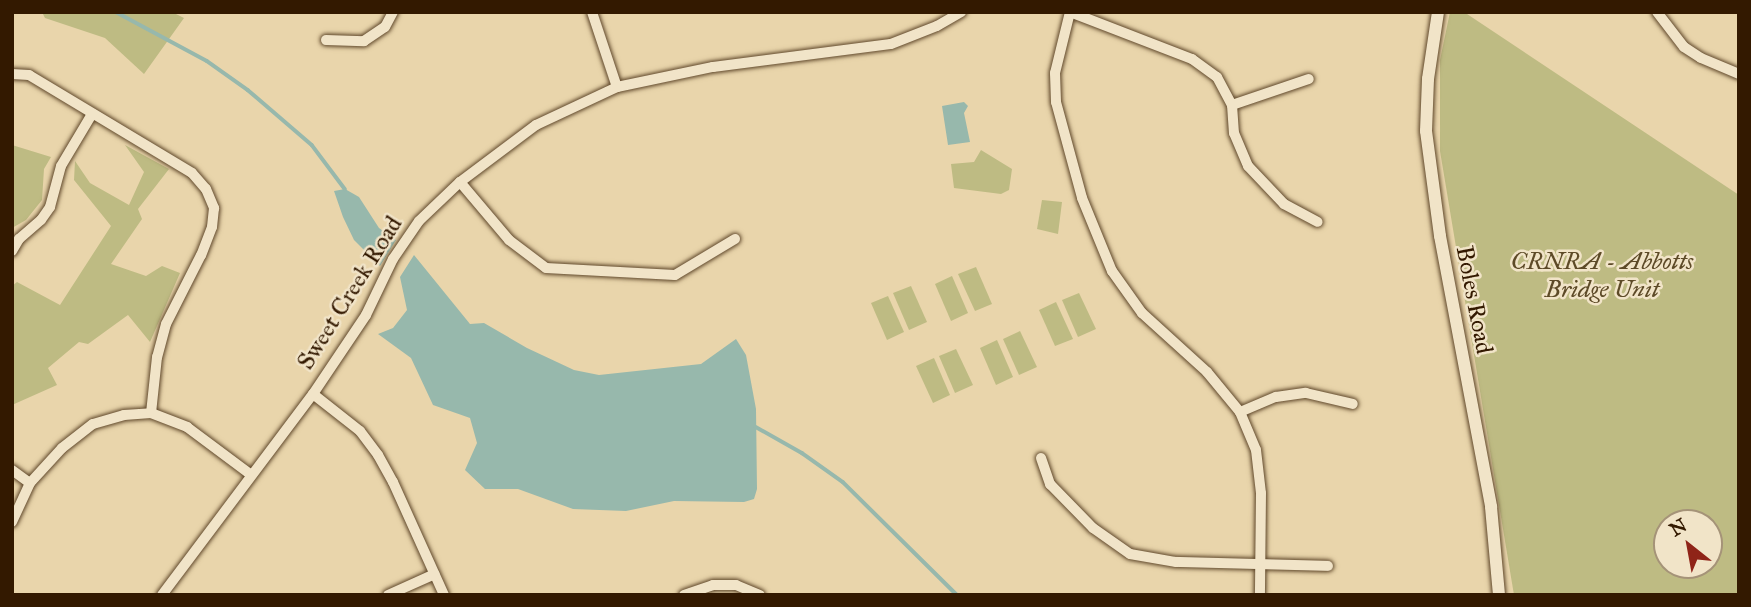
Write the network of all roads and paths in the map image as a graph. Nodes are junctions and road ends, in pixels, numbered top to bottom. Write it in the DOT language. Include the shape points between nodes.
graph roads {
  1 [pos="393,12"];
  2 [pos="592,12"];
  3 [pos="961,12"];
  4 [pos="1070,12"];
  5 [pos="1438,12"];
  6 [pos="1657,12"];
  7 [pos="326,40"];
  8 [pos="12,74"];
  9 [pos="1739,74"];
  10 [pos="1309,79"];
  11 [pos="617,87"];
  12 [pos="1232,105"];
  13 [pos="92,114"];
  14 [pos="460,182"];
  15 [pos="1318,222"];
  16 [pos="735,239"];
  17 [pos="12,251"];
  18 [pos="313,394"];
  19 [pos="1353,404"];
  20 [pos="1240,412"];
  21 [pos="151,413"];
  22 [pos="1041,458"];
  23 [pos="12,470"];
  24 [pos="250,474"];
  25 [pos="30,483"];
  26 [pos="12,522"];
  27 [pos="1261,563"];
  28 [pos="1328,566"];
  29 [pos="435,574"];
  30 [pos="162,595"];
  31 [pos="388,595"];
  32 [pos="444,595"];
  33 [pos="684,595"];
  34 [pos="761,595"];
  35 [pos="1260,595"];
  36 [pos="1499,595"];
  1 -- 7 [label="street" via="385,27 364,41"];
  2 -- 11 [label="street"];
  3 -- 11 [label="street, Sweet Creek Road" via="891,44 712,67"];
  4 -- 12 [label="street" via="1192,60 1217,77"];
  4 -- 20 [label="street" via="1055,73 1056,102 1100,244 1112,271 1142,313 1207,372"];
  5 -- 36 [label="street, Boles Road" via="1426,131 1440,236 1492,507"];
  6 -- 9 [label="street" via="1684,47"];
  8 -- 13 [label="street" via="29,75"];
  10 -- 12 [label="street"];
  11 -- 14 [label="street, Sweet Creek Road" via="536,125"];
  12 -- 15 [label="street" via="1234,133 1248,166 1284,204"];
  13 -- 17 [label="street" via="61,166 50,207"];
  13 -- 21 [label="street" via="192,173 214,208 201,255 166,324"];
  14 -- 16 [label="street" via="509,240 546,268 675,275"];
  14 -- 18 [label="street, Sweet Creek Road" via="419,220 393,259 366,315"];
  18 -- 24 [label="street, Sweet Creek Road"];
  18 -- 29 [label="street" via="360,431 378,455"];
  19 -- 20 [label="street" via="1307,393 1276,397"];
  20 -- 27 [label="street" via="1256,450"];
  21 -- 24 [label="street" via="187,427"];
  21 -- 25 [label="street" via="93,424 62,448"];
  22 -- 27 [label="street" via="1050,484 1093,528 1130,554 1176,562"];
  23 -- 25 [label="street"];
  24 -- 30 [label="street, Sweet Creek Road"];
  25 -- 26 [label="street"];
  27 -- 28 [label="street"];
  27 -- 35 [label="street"];
  29 -- 31 [label="street"];
  29 -- 32 [label="street"];
  33 -- 34 [label="street" via="713,585 736,585"];
}
